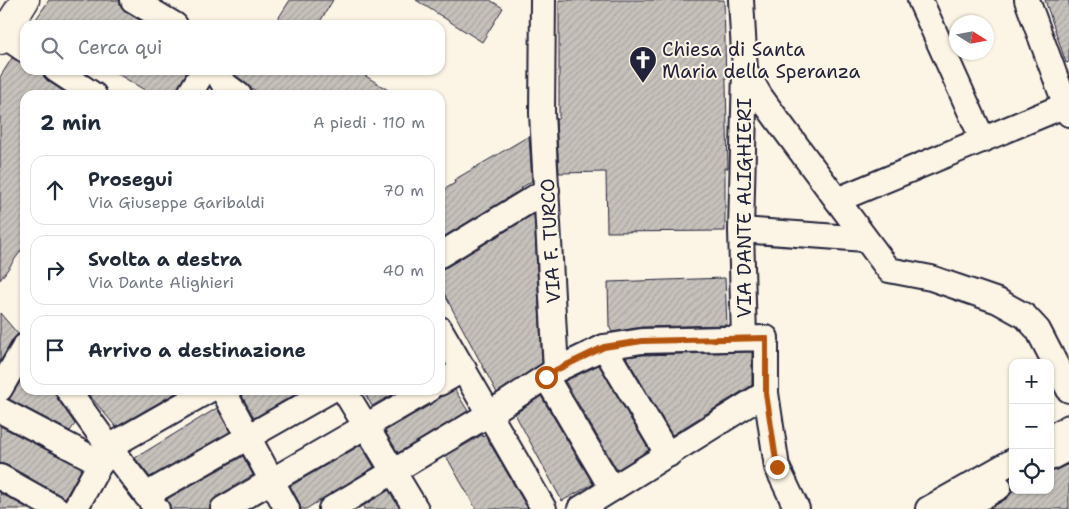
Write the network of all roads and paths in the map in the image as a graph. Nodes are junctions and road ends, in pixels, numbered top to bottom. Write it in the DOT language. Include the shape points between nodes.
graph roads {
  1 [pos="25,0"];
  2 [pos="133,0"];
  3 [pos="543,0"];
  4 [pos="741,0"];
  5 [pos="920,0"];
  6 [pos="1027,0"];
  7 [pos="167,20"];
  8 [pos="9,42"];
  9 [pos="745,70"];
  10 [pos="64,75"];
  11 [pos="201,75"];
  12 [pos="219,75"];
  13 [pos="86,90"];
  14 [pos="192,90"];
  15 [pos="233,90"];
  16 [pos="1068,110"];
  17 [pos="983,140"];
  18 [pos="547,190"];
  19 [pos="837,200"];
  20 [pos="741,230"];
  21 [pos="853,238"];
  22 [pos="445,252"];
  23 [pos="445,337"];
  24 [pos="744,338"];
  25 [pos="604,347"];
  26 [pos="20,355"];
  27 [pos="464,369"];
  28 [pos="551,373"];
  29 [pos="445,380"];
  30 [pos="0,389"];
  31 [pos="1069,390"];
  32 [pos="766,393"];
  33 [pos="71,395"];
  34 [pos="201,395"];
  35 [pos="226,395"];
  36 [pos="322,395"];
  37 [pos="347,395"];
  38 [pos="419,395"];
  39 [pos="0,410"];
  40 [pos="489,414"];
  41 [pos="366,426"];
  42 [pos="1069,428"];
  43 [pos="1054,436"];
  44 [pos="248,438"];
  45 [pos="1069,448"];
  46 [pos="668,454"];
  47 [pos="105,455"];
  48 [pos="1054,456"];
  49 [pos="1009,462"];
  50 [pos="394,471"];
  51 [pos="0,477"];
  52 [pos="272,482"];
  53 [pos="1009,483"];
  54 [pos="612,489"];
  55 [pos="152,502"];
  56 [pos="341,506"];
  57 [pos="976,506"];
  58 [pos="57,509"];
  59 [pos="75,509"];
  60 [pos="224,509"];
  61 [pos="287,509"];
  62 [pos="416,509"];
  63 [pos="544,509"];
  64 [pos="580,509"];
  65 [pos="797,509"];
  66 [pos="928,509"];
  1 -- 8 [label="main road"];
  2 -- 7 [label="street"];
  3 -- 18 [label="street, VIA F. TURCO" via="542,112"];
  4 -- 9 [label="street, VIA DANTE ALIGHIERI"];
  5 -- 17 [label="street"];
  6 -- 16 [label="street"];
  9 -- 19 [label="street" via="760,96"];
  9 -- 20 [label="street, VIA DANTE ALIGHIERI"];
  10 -- 13 [label="street"];
  11 -- 14 [label="street"];
  12 -- 15 [label="street"];
  16 -- 17 [label="street"];
  17 -- 19 [label="street"];
  18 -- 22 [label="street"];
  18 -- 28 [label="street, VIA F. TURCO"];
  19 -- 21 [label="street"];
  20 -- 21 [label="street"];
  20 -- 24 [label="street, VIA DANTE ALIGHIERI"];
  21 -- 31 [label="street" via="889,270 931,278 998,301 1026,316 1038,330"];
  23 -- 27 [label="street"];
  24 -- 25 [label="street" via="642,341"];
  24 -- 32 [label="street, VIA DANTE ALIGHIERI" via="766,338"];
  25 -- 28 [label="street"];
  25 -- 46 [label="street"];
  26 -- 30 [label="street"];
  27 -- 29 [label="street"];
  27 -- 40 [label="street"];
  28 -- 40 [label="street"];
  28 -- 54 [label="street"];
  32 -- 46 [label="street"];
  32 -- 65 [label="street, VIA DANTE ALIGHIERI" via="777,467"];
  33 -- 47 [label="street"];
  34 -- 47 [label="street"];
  35 -- 44 [label="street"];
  36 -- 44 [label="street"];
  37 -- 41 [label="street"];
  38 -- 41 [label="street"];
  39 -- 47 [label="street"];
  40 -- 50 [label="street"];
  40 -- 63 [label="street"];
  41 -- 50 [label="street"];
  41 -- 52 [label="street"];
  42 -- 43 [label="street"];
  44 -- 52 [label="street"];
  44 -- 55 [label="street"];
  45 -- 48 [label="street"];
  46 -- 54 [label="street"];
  47 -- 55 [label="street"];
  47 -- 59 [label="street"];
  49 -- 66 [label="street"];
  50 -- 56 [label="street"];
  50 -- 62 [label="street"];
  51 -- 58 [label="street"];
  52 -- 60 [label="street"];
  52 -- 61 [label="street"];
  53 -- 57 [label="street"];
  54 -- 64 [label="street"];
}
